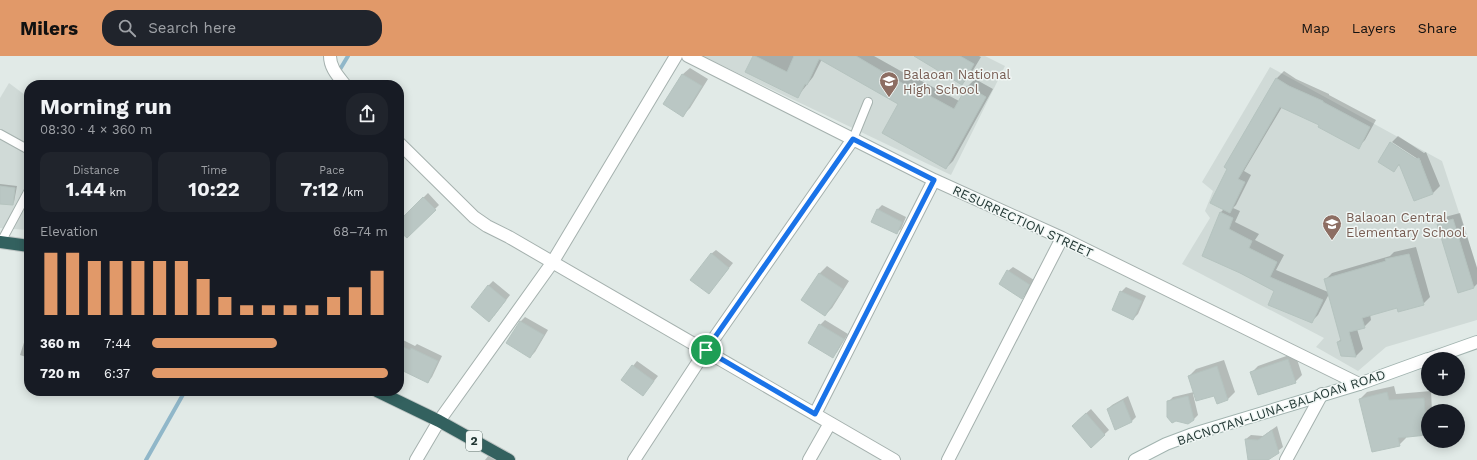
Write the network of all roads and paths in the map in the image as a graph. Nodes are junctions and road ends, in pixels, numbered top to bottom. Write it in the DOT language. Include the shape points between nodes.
graph roads {
  1 [pos="330,56"];
  2 [pos="676,56"];
  3 [pos="688,56"];
  4 [pos="341,80"];
  5 [pos="868,102"];
  6 [pos="0,134"];
  7 [pos="853,139"];
  8 [pos="24,147"];
  9 [pos="404,148"];
  10 [pos="934,180"];
  11 [pos="24,199"];
  12 [pos="1062,238"];
  13 [pos="0,242"];
  14 [pos="24,245"];
  15 [pos="552,263"];
  16 [pos="1477,342"];
  17 [pos="706,350"];
  18 [pos="1448,352"];
  19 [pos="1421,362"];
  20 [pos="1359,384"];
  21 [pos="1322,394"];
  22 [pos="388,396"];
  23 [pos="815,414"];
  24 [pos="439,421"];
  25 [pos="830,424"];
  26 [pos="887,458"];
  27 [pos="416,460"];
  28 [pos="509,460"];
  29 [pos="634,460"];
  30 [pos="809,460"];
  31 [pos="948,460"];
  32 [pos="1135,460"];
  33 [pos="1286,460"];
  1 -- 4 [label="street" via="334,72"];
  2 -- 15 [label="street"];
  3 -- 7 [label="street, RESURRECTION STREET"];
  5 -- 7 [label="lane"];
  6 -- 8 [label="lane"];
  7 -- 10 [label="street, RESURRECTION STREET"];
  7 -- 17 [label="street"];
  9 -- 15 [label="street" via="474,217"];
  10 -- 12 [label="street, RESURRECTION STREET"];
  10 -- 23 [label="street"];
  11 -- 13 [label="lane"];
  12 -- 20 [label="street, RESURRECTION STREET"];
  12 -- 31 [label="street"];
  13 -- 14 [label="highway"];
  15 -- 17 [label="street"];
  15 -- 24 [label="street"];
  16 -- 18 [label="street, BACNOTAN-LUNA-BALAOAN ROAD"];
  17 -- 23 [label="street"];
  17 -- 29 [label="street"];
  19 -- 20 [label="street, BACNOTAN-LUNA-BALAOAN ROAD"];
  20 -- 21 [label="street, BACNOTAN-LUNA-BALAOAN ROAD"];
  21 -- 32 [label="street, BACNOTAN-LUNA-BALAOAN ROAD" via="1190,434"];
  21 -- 33 [label="street"];
  22 -- 24 [label="highway, 2"];
  23 -- 25 [label="street"];
  24 -- 27 [label="street"];
  24 -- 28 [label="highway, 2"];
  25 -- 26 [label="street"];
  25 -- 30 [label="street"];
}
